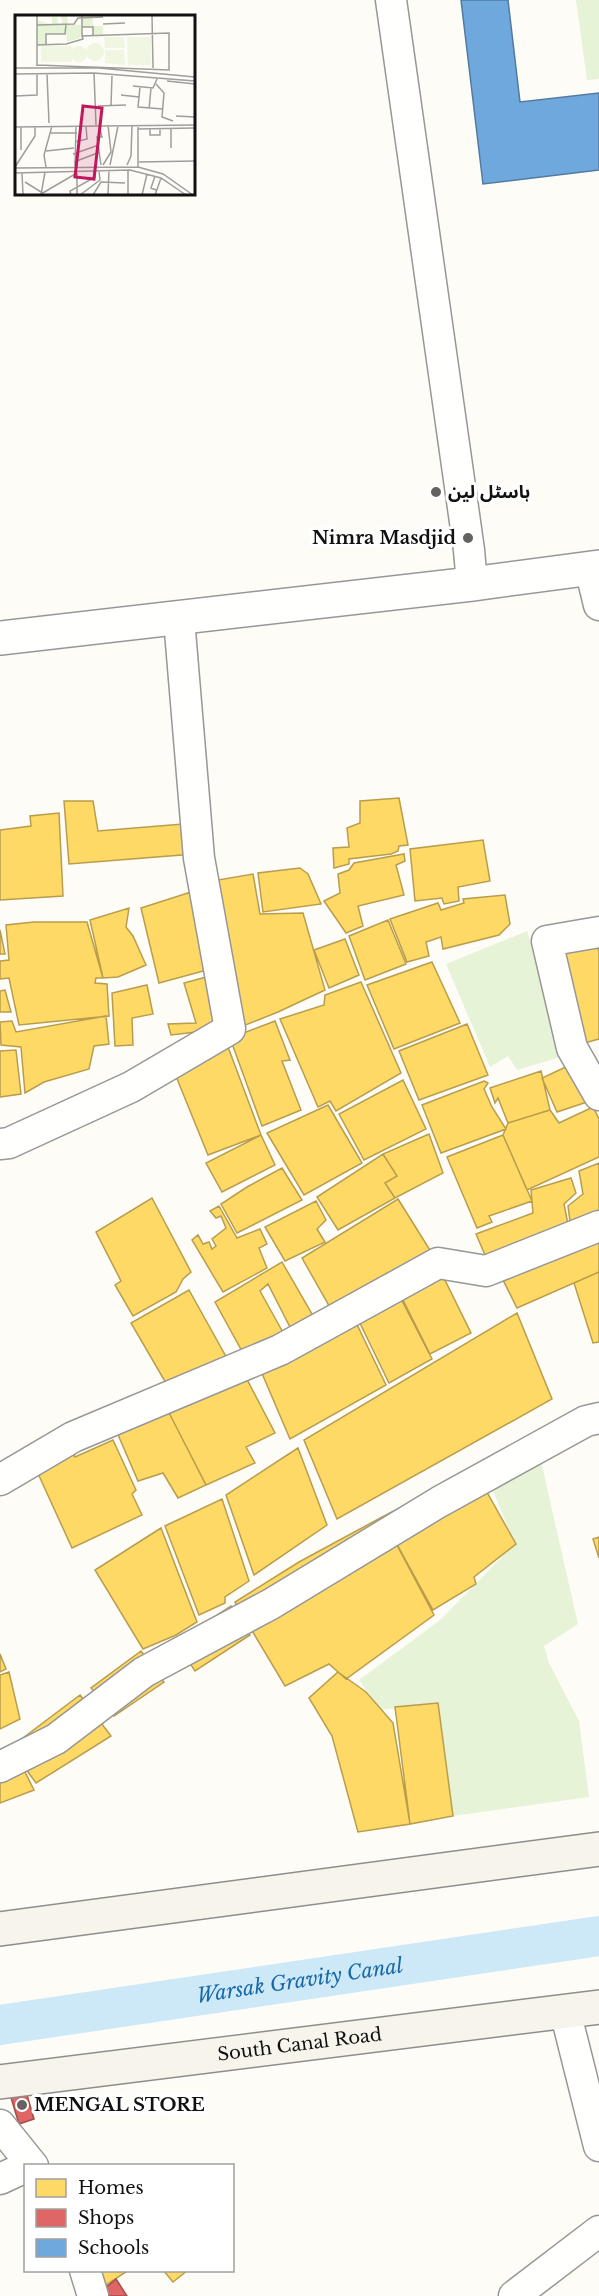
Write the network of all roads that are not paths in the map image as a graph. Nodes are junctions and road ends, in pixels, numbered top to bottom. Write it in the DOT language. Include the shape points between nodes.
graph roads {
  1 [pos="391,0"];
  2 [pos="594,567"];
  3 [pos="472,584"];
  4 [pos="599,605"];
  5 [pos="179,619"];
  6 [pos="0,638"];
  7 [pos="599,932"];
  8 [pos="599,1095"];
  9 [pos="0,1144"];
  10 [pos="599,1226"];
  11 [pos="599,1418"];
  12 [pos="0,1480"];
  13 [pos="0,1767"];
  14 [pos="599,1849"];
  15 [pos="0,1929"];
  16 [pos="599,2007"];
  17 [pos="565,2011"];
  18 [pos="0,2082"];
  19 [pos="0,2126"];
  20 [pos="599,2146"];
  21 [pos="28,2164"];
  22 [pos="24,2169"];
  23 [pos="0,2179"];
  24 [pos="599,2231"];
  25 [pos="85,2272"];
  26 [pos="93,2296"];
  27 [pos="514,2296"];
  1 -- 3 [label="street"];
  2 -- 3 [label="street"];
  2 -- 4 [label="street"];
  3 -- 5 [label="street"];
  5 -- 6 [label="street"];
  5 -- 9 [label="street" via="199,858 230,1029 131,1087"];
  7 -- 8 [label="street" via="547,941 572,1048"];
  10 -- 12 [label="street" via="486,1271 438,1263 280,1350 73,1437"];
  11 -- 13 [label="street" via="586,1421 449,1497 271,1604 144,1672 56,1739"];
  14 -- 15 [label="main road"];
  16 -- 17 [label="main road, South Canal Road"];
  17 -- 18 [label="main road, South Canal Road"];
  17 -- 20 [label="street"];
  19 -- 21 [label="street"];
  22 -- 23 [label="street"];
  24 -- 27 [label="street"];
  25 -- 26 [label="street"];
}
